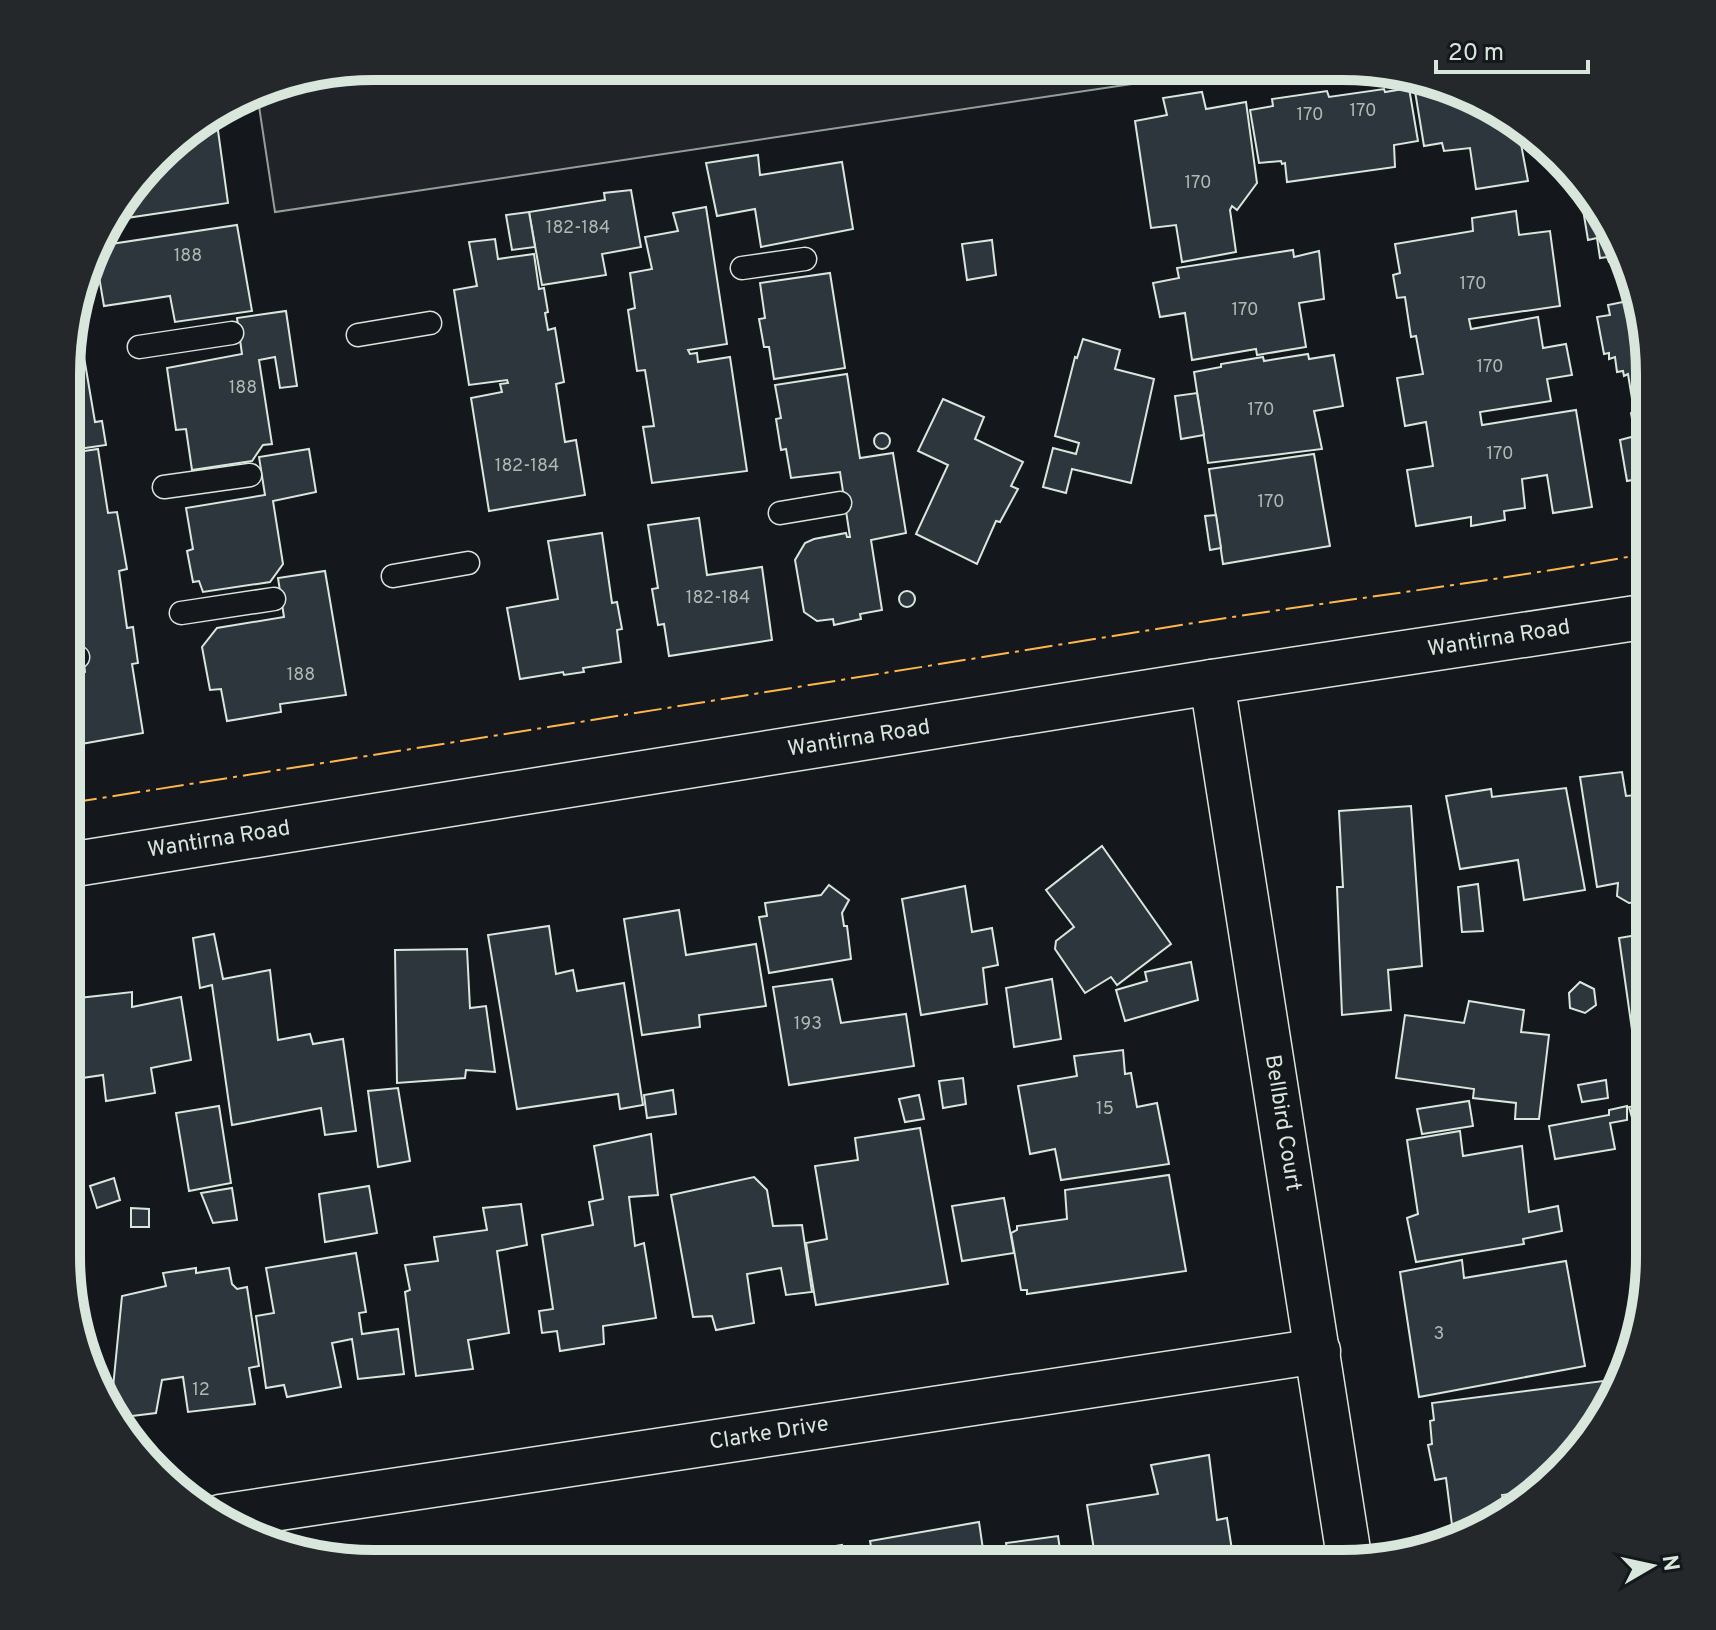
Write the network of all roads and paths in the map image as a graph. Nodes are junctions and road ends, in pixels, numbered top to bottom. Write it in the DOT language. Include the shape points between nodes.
graph roads {
  1 [pos="805,259"];
  2 [pos="742,268"];
  3 [pos="430,323"];
  4 [pos="232,333"];
  5 [pos="358,335"];
  6 [pos="139,347"];
  7 [pos="250,475"];
  8 [pos="164,487"];
  9 [pos="840,503"];
  10 [pos="780,513"];
  11 [pos="468,563"];
  12 [pos="393,576"];
  13 [pos="274,599"];
  14 [pos="181,613"];
  15 [pos="1636,618"];
  16 [pos="1212,682"];
  17 [pos="80,863"];
  18 [pos="1318,1351"];
  19 [pos="234,1515"];
  20 [pos="1348,1550"];
  1 -- 2 [label="lane"];
  3 -- 5 [label="lane"];
  4 -- 6 [label="lane"];
  7 -- 8 [label="lane"];
  9 -- 10 [label="lane"];
  11 -- 12 [label="lane"];
  13 -- 14 [label="lane"];
  15 -- 16 [label="street, Wantirna Road"];
  16 -- 17 [label="street, Wantirna Road"];
  16 -- 18 [label="street, Bellbird Court"];
  18 -- 19 [label="street, Clarke Drive"];
  18 -- 20 [label="street, Bellbird Court"];
}
